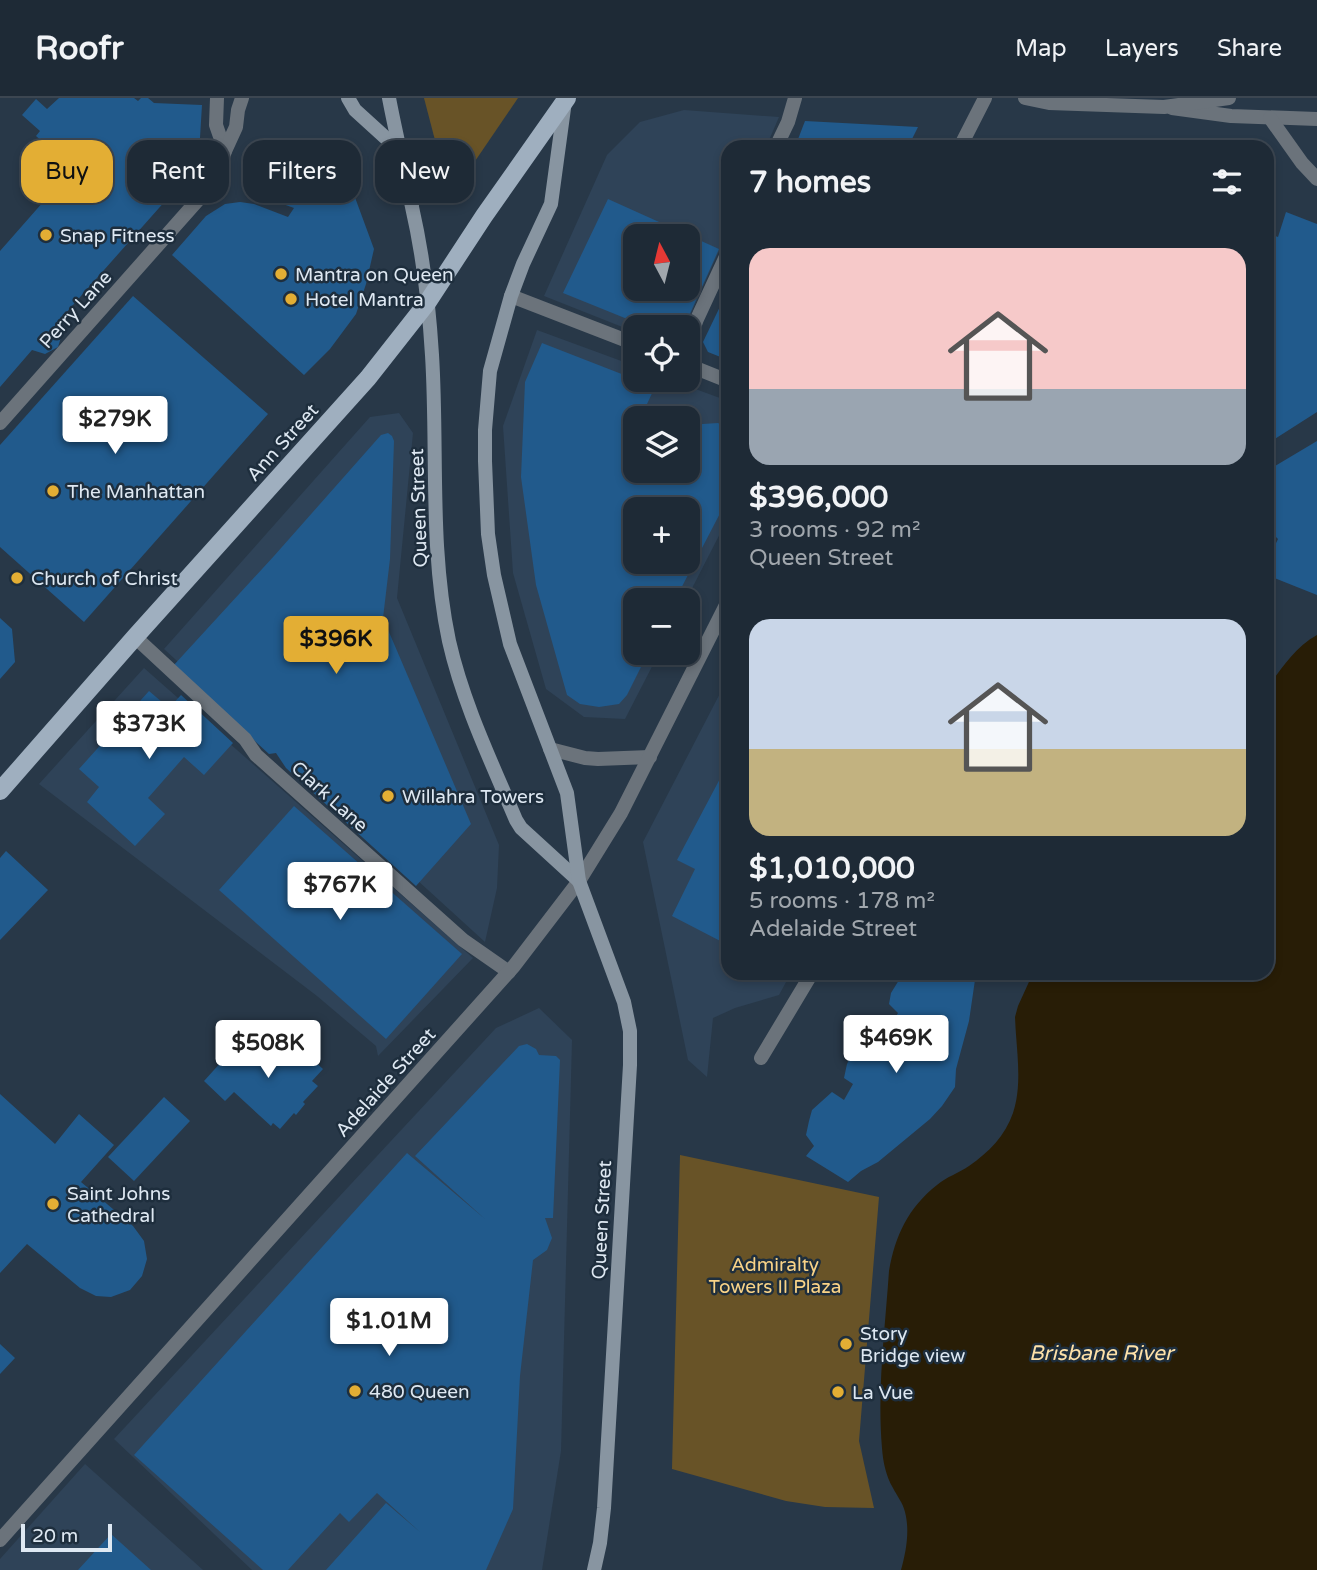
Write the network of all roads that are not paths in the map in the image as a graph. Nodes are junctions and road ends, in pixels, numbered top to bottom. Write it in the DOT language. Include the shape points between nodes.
graph roads {
  1 [pos="217,98"];
  2 [pos="242,98"];
  3 [pos="348,98"];
  4 [pos="389,98"];
  5 [pos="795,98"];
  6 [pos="985,98"];
  7 [pos="1025,98"];
  8 [pos="1229,98"];
  9 [pos="566,99"];
  10 [pos="1164,107"];
  11 [pos="1270,118"];
  12 [pos="1317,119"];
  13 [pos="221,140"];
  14 [pos="388,140"];
  15 [pos="397,140"];
  16 [pos="779,140"];
  17 [pos="964,140"];
  18 [pos="229,142"];
  19 [pos="1317,179"];
  20 [pos="195,203"];
  21 [pos="410,203"];
  22 [pos="721,267"];
  23 [pos="511,296"];
  24 [pos="427,303"];
  25 [pos="699,315"];
  26 [pos="623,339"];
  27 [pos="700,370"];
  28 [pos="721,378"];
  29 [pos="0,423"];
  30 [pos="721,615"];
  31 [pos="135,637"];
  32 [pos="550,749"];
  33 [pos="650,757"];
  34 [pos="0,791"];
  35 [pos="579,881"];
  36 [pos="509,972"];
  37 [pos="808,980"];
  38 [pos="761,1058"];
  39 [pos="0,1540"];
  40 [pos="594,1570"];
  1 -- 13 [label="street" via="216,125"];
  2 -- 18 [label="street, Perry Lane"];
  3 -- 14 [label="main road"];
  4 -- 15 [label="main road, Queen Street"];
  5 -- 16 [label="street"];
  6 -- 17 [label="street"];
  7 -- 10 [label="street"];
  8 -- 10 [label="street"];
  9 -- 23 [label="main road, Queen Street" via="551,204"];
  9 -- 24 [label="main road, Ann Street"];
  10 -- 11 [label="street"];
  11 -- 12 [label="street"];
  11 -- 19 [label="street"];
  20 -- 29 [label="street, Perry Lane"];
  21 -- 24 [label="main road, Queen Street"];
  22 -- 25 [label="street"];
  23 -- 26 [label="street"];
  23 -- 32 [label="main road, Queen Street" via="490,371 487,400 488,534 510,644"];
  24 -- 31 [label="main road, Ann Street" via="368,378"];
  24 -- 35 [label="main road, Queen Street" via="438,564 460,680 516,820"];
  27 -- 28 [label="street"];
  30 -- 33 [label="street, Adelaide Street"];
  31 -- 34 [label="main road, Ann Street"];
  31 -- 36 [label="street, Clark Lane" via="245,739 256,755 463,940"];
  32 -- 33 [label="street" via="585,758"];
  32 -- 35 [label="main road, Queen Street" via="570,803"];
  33 -- 35 [label="street, Adelaide Street"];
  35 -- 36 [label="street, Adelaide Street"];
  35 -- 40 [label="main road, Queen Street" via="624,1002 631,1048 604,1508"];
  36 -- 39 [label="street, Adelaide Street"];
  37 -- 38 [label="street"];
}
